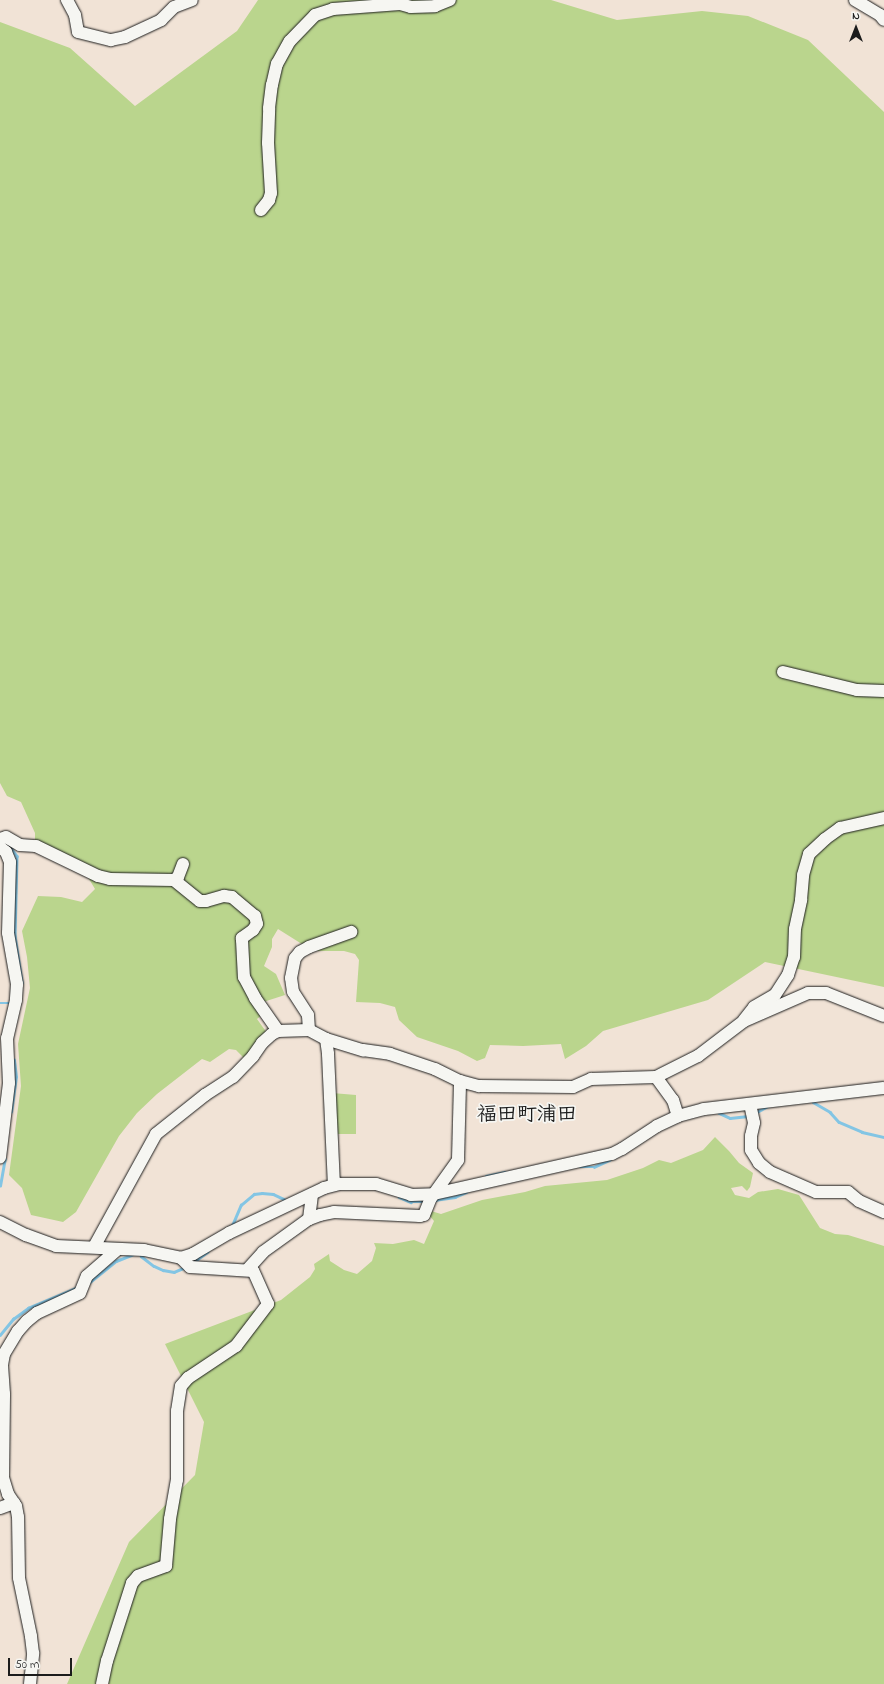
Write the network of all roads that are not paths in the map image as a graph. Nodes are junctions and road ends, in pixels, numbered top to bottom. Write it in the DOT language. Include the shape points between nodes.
graph roads {
  1 [pos="67,0"];
  2 [pos="192,0"];
  3 [pos="450,0"];
  4 [pos="855,0"];
  5 [pos="173,4"];
  6 [pos="884,20"];
  7 [pos="261,210"];
  8 [pos="783,672"];
  9 [pos="884,691"];
  10 [pos="884,818"];
  11 [pos="0,839"];
  12 [pos="0,846"];
  13 [pos="183,864"];
  14 [pos="174,880"];
  15 [pos="351,932"];
  16 [pos="884,1016"];
  17 [pos="744,1021"];
  18 [pos="309,1030"];
  19 [pos="278,1031"];
  20 [pos="326,1040"];
  21 [pos="656,1078"];
  22 [pos="460,1081"];
  23 [pos="884,1088"];
  24 [pos="751,1111"];
  25 [pos="678,1116"];
  26 [pos="0,1157"];
  27 [pos="334,1185"];
  28 [pos="312,1198"];
  29 [pos="432,1198"];
  30 [pos="884,1212"];
  31 [pos="309,1219"];
  32 [pos="0,1222"];
  33 [pos="94,1247"];
  34 [pos="117,1250"];
  35 [pos="186,1263"];
  36 [pos="247,1270"];
  37 [pos="37,1313"];
  38 [pos="0,1343"];
  39 [pos="2,1457"];
  40 [pos="14,1503"];
  41 [pos="0,1508"];
  42 [pos="30,1684"];
  43 [pos="102,1684"];
  1 -- 5 [label="street" via="75,15 78,32 111,40 125,37 161,20"];
  2 -- 5 [label="street"];
  3 -- 7 [label="street" via="435,6 411,7 400,4 334,9 315,15 290,41 277,64 272,85 268,143 271,193"];
  4 -- 6 [label="street"];
  8 -- 9 [label="street" via="857,690"];
  10 -- 17 [label="street" via="840,828 809,854 803,875 795,929 794,957 788,975 775,994 754,1007"];
  11 -- 14 [label="street" via="6,837 20,845 36,846 104,877 122,880"];
  12 -- 26 [label="street" via="10,862 8,934 17,984 7,1038 9,1083"];
  13 -- 14 [label="street" via="178,878"];
  14 -- 19 [label="street" via="200,901 232,897 255,916 258,924 242,938 244,977 254,998"];
  15 -- 18 [label="street" via="309,947 295,958 291,978 293,992 308,1015"];
  16 -- 17 [label="street" via="826,993 813,992"];
  17 -- 21 [label="street" via="698,1056"];
  18 -- 19 [label="street"];
  18 -- 20 [label="street"];
  19 -- 33 [label="street" via="262,1043 254,1056 233,1077 205,1095 156,1134"];
  20 -- 22 [label="street" via="390,1054 435,1069"];
  20 -- 27 [label="street"];
  21 -- 22 [label="street" via="591,1079 573,1087 479,1086"];
  21 -- 25 [label="street" via="673,1100"];
  22 -- 29 [label="street" via="458,1160"];
  23 -- 24 [label="street"];
  24 -- 25 [label="street" via="704,1109"];
  24 -- 30 [label="street" via="754,1123 751,1150 759,1163 770,1172 816,1192 848,1192 859,1201"];
  25 -- 29 [label="street" via="612,1154"];
  27 -- 28 [label="street"];
  27 -- 29 [label="street" via="362,1182"];
  28 -- 31 [label="street"];
  28 -- 35 [label="street" via="293,1203 231,1232 193,1254"];
  29 -- 31 [label="street" via="424,1215 420,1216 334,1212"];
  31 -- 36 [label="street" via="263,1252"];
  32 -- 33 [label="street" via="56,1246"];
  33 -- 34 [label="street"];
  34 -- 35 [label="street" via="144,1250"];
  34 -- 37 [label="street" via="87,1276 78,1295"];
  35 -- 36 [label="street"];
  36 -- 43 [label="street" via="253,1271 268,1304 236,1346 188,1378 181,1386 176,1411 177,1480 170,1518 166,1566 138,1576 132,1583"];
  37 -- 38 [label="street" via="17,1322"];
  37 -- 39 [label="street" via="18,1330 4,1354"];
  39 -- 40 [label="street" via="4,1485"];
  40 -- 41 [label="street"];
  40 -- 42 [label="street" via="18,1517 19,1578 33,1653"];
}
